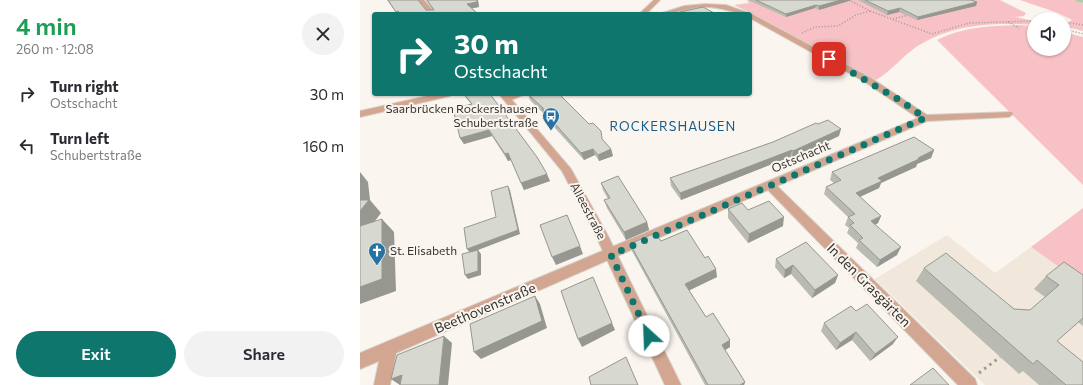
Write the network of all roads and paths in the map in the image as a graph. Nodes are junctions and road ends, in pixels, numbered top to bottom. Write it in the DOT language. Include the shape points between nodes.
graph roads {
  1 [pos="421,0"];
  2 [pos="657,0"];
  3 [pos="849,0"];
  4 [pos="870,11"];
  5 [pos="431,12"];
  6 [pos="644,12"];
  7 [pos="670,12"];
  8 [pos="742,12"];
  9 [pos="914,14"];
  10 [pos="752,17"];
  11 [pos="892,19"];
  12 [pos="1008,22"];
  13 [pos="1027,22"];
  14 [pos="1071,23"];
  15 [pos="1083,25"];
  16 [pos="1019,28"];
  17 [pos="1071,31"];
  18 [pos="1083,34"];
  19 [pos="790,38"];
  20 [pos="438,96"];
  21 [pos="505,97"];
  22 [pos="360,114"];
  23 [pos="1009,114"];
  24 [pos="925,118"];
  25 [pos="769,185"];
  26 [pos="611,255"];
  27 [pos="389,350"];
  28 [pos="1000,357"];
  29 [pos="360,361"];
  30 [pos="968,384"];
  31 [pos="382,385"];
  32 [pos="673,385"];
  1 -- 5 [label="street"];
  2 -- 6 [label="street"];
  3 -- 4 [label="path"];
  4 -- 11 [label="path"];
  4 -- 19 [label="path" via="856,15 838,26 811,28"];
  7 -- 8 [label="street" via="696,5 716,4"];
  9 -- 11 [label="path"];
  10 -- 19 [label="street"];
  11 -- 12 [label="path" via="932,34 969,23"];
  12 -- 13 [label="path"];
  12 -- 16 [label="path"];
  14 -- 15 [label="path"];
  17 -- 18 [label="path"];
  19 -- 24 [label="street" via="868,80"];
  20 -- 22 [label="street"];
  21 -- 26 [label="street, Alleestraße" via="566,169"];
  23 -- 24 [label="street, Ostschacht"];
  24 -- 25 [label="street, Ostschacht"];
  25 -- 26 [label="street, Ostschacht"];
  25 -- 30 [label="street, In den Grasgärten"];
  26 -- 27 [label="street, Beethovenstraße"];
  26 -- 32 [label="street, Alleestraße"];
  27 -- 29 [label="street, Beethovenstraße"];
  27 -- 31 [label="street"];
  28 -- 30 [label="path"];
}
